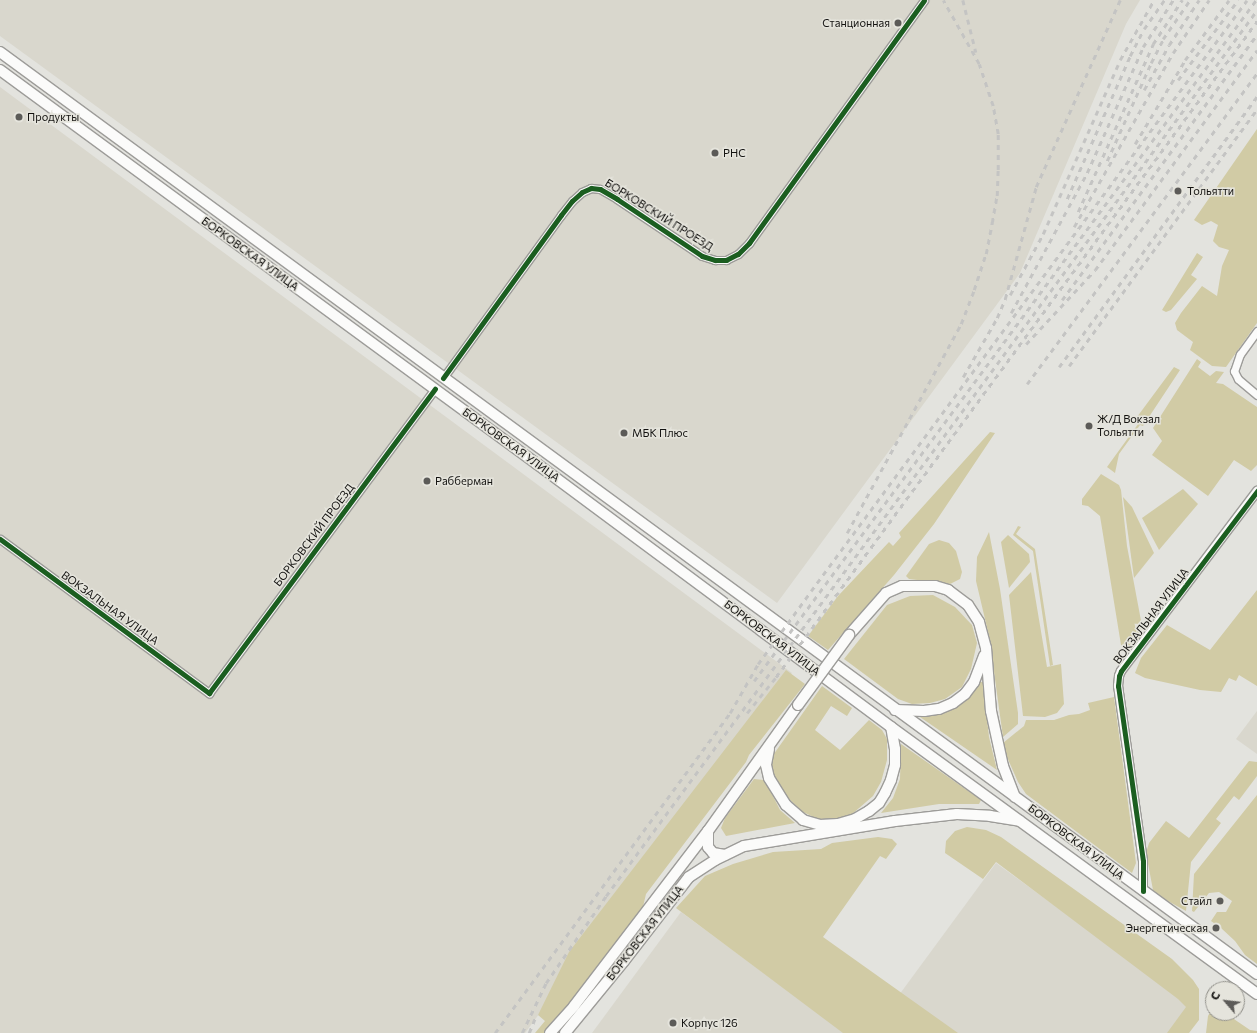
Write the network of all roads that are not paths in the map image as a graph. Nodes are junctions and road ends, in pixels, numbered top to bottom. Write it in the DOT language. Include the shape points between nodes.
graph roads {
  1 [pos="924,0"];
  2 [pos="0,52"];
  3 [pos="0,70"];
  4 [pos="1257,331"];
  5 [pos="443,378"];
  6 [pos="435,389"];
  7 [pos="1257,395"];
  8 [pos="1257,491"];
  9 [pos="0,539"];
  10 [pos="986,648"];
  11 [pos="209,693"];
  12 [pos="895,710"];
  13 [pos="891,727"];
  14 [pos="770,744"];
  15 [pos="750,772"];
  16 [pos="769,778"];
  17 [pos="1015,796"];
  18 [pos="1022,821"];
  19 [pos="708,831"];
  20 [pos="725,855"];
  21 [pos="1143,891"];
  22 [pos="1257,974"];
  23 [pos="1257,994"];
  24 [pos="550,1033"];
  25 [pos="565,1033"];
  1 -- 5 [label="street, БОРКОВСКИЙ ПРОЕЗД" via="754,236 738,254 726,260 702,256 600,189 587,189 572,201 561,215"];
  2 -- 5 [label="main road, БОРКОВСКАЯ УЛИЦА"];
  3 -- 6 [label="main road, БОРКОВСКАЯ УЛИЦА"];
  4 -- 7 [label="street" via="1240,354 1234,371 1241,382"];
  5 -- 6 [label="main road, БОРКОВСКИЙ ПРОЕЗД"];
  5 -- 12 [label="main road, БОРКОВСКАЯ УЛИЦА"];
  6 -- 11 [label="street, БОРКОВСКИЙ ПРОЕЗД"];
  6 -- 13 [label="main road, БОРКОВСКАЯ УЛИЦА"];
  8 -- 21 [label="street, ВОКЗАЛЬНАЯ УЛИЦА" via="1119,676 1118,686 1143,861"];
  9 -- 11 [label="street, ВОКЗАЛЬНАЯ УЛИЦА"];
  10 -- 12 [label="main road" via="974,682 965,694 952,703 924,711"];
  10 -- 14 [label="main road, bridge" via="979,622 968,604 948,590 935,586 902,586 886,593 849,635"];
  10 -- 17 [label="main road" via="991,711 1003,766"];
  12 -- 17 [label="main road, БОРКОВСКАЯ УЛИЦА"];
  13 -- 16 [label="main road" via="895,749 895,765 891,780 879,803 855,818 838,824 820,825 803,820 786,805"];
  13 -- 18 [label="main road, БОРКОВСКАЯ УЛИЦА"];
  14 -- 15 [label="main road"];
  14 -- 16 [label="main road" via="766,765"];
  15 -- 16 [label="main road" via="762,770"];
  15 -- 19 [label="main road"];
  17 -- 21 [label="main road, БОРКОВСКАЯ УЛИЦА"];
  18 -- 20 [label="main road, БОРКОВСКАЯ УЛИЦА" via="957,814 933,816 761,842 744,846"];
  18 -- 23 [label="main road, БОРКОВСКАЯ УЛИЦА"];
  19 -- 20 [label="main road" via="708,847 713,852"];
  19 -- 24 [label="main road" via="574,1006"];
  20 -- 25 [label="main road, БОРКОВСКАЯ УЛИЦА" via="689,877"];
  21 -- 22 [label="main road, БОРКОВСКАЯ УЛИЦА"];
}
